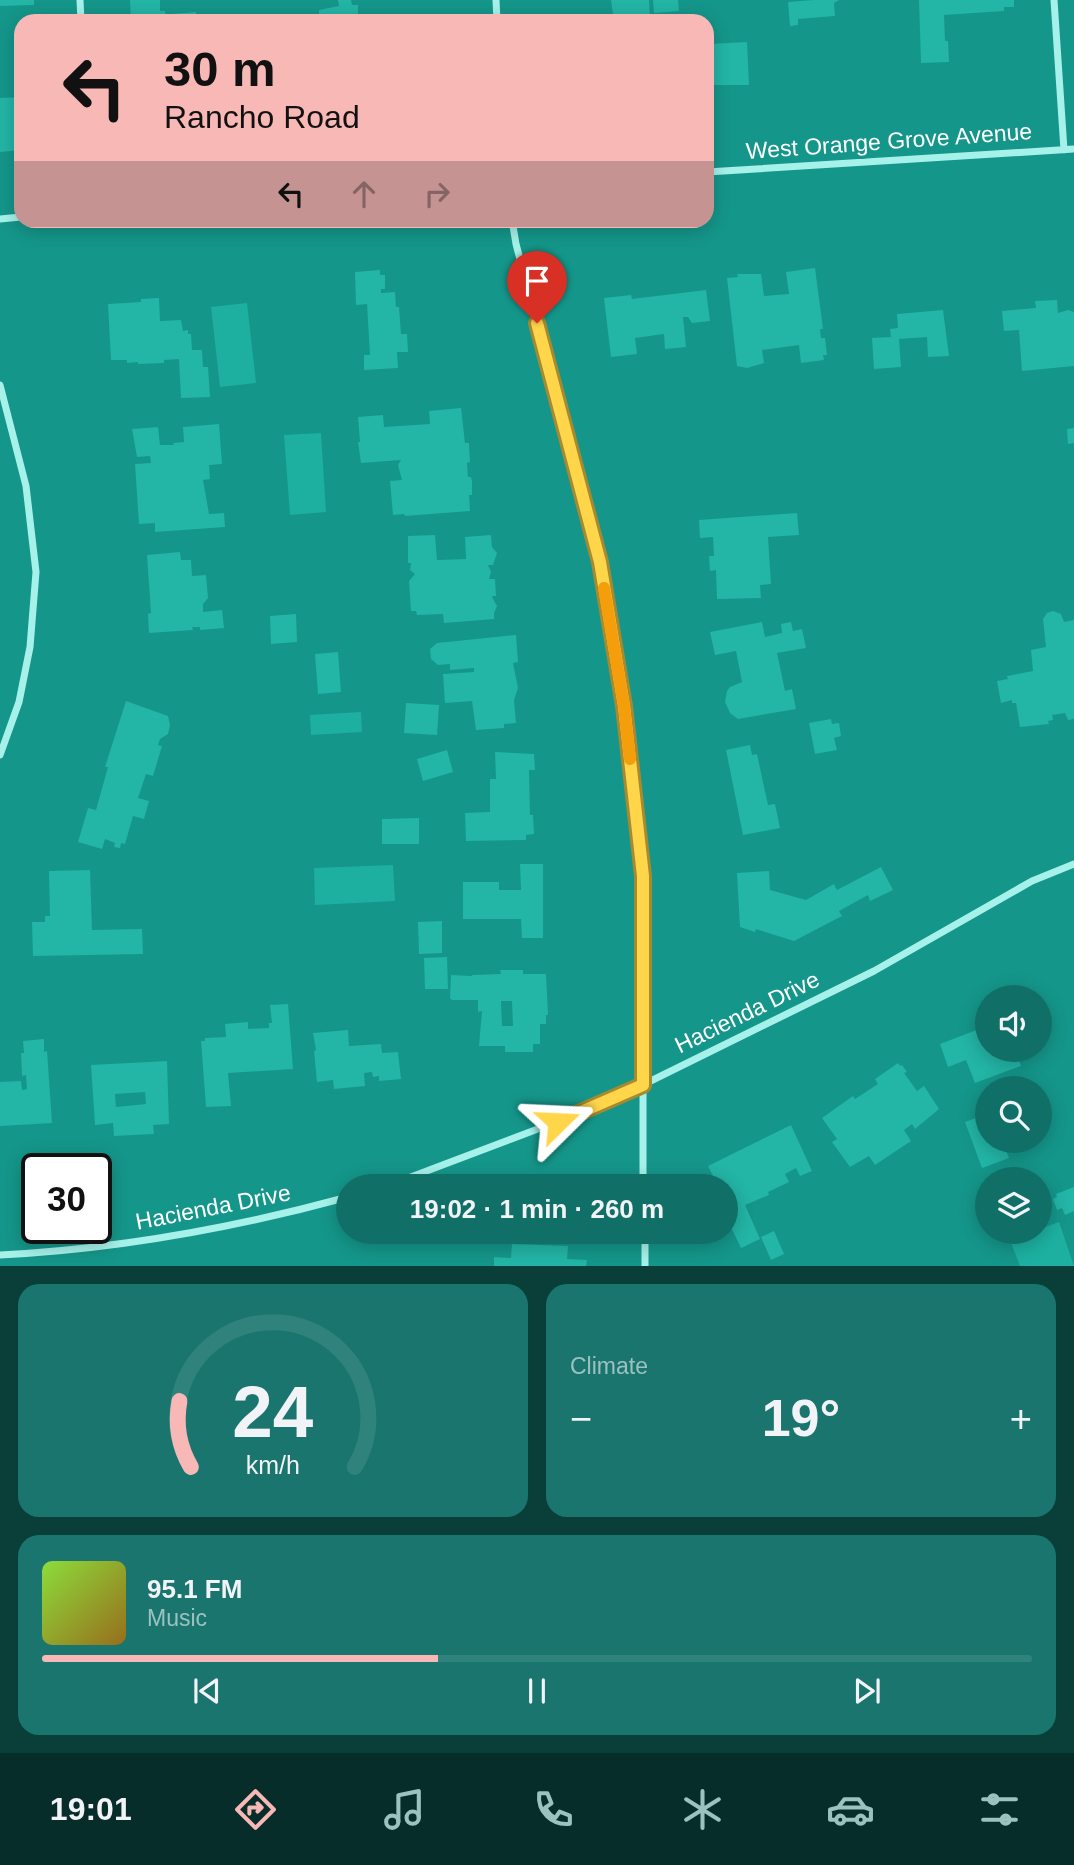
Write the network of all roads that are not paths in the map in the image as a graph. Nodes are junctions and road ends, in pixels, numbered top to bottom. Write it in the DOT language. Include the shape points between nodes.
graph roads {
  1 [pos="1054,0"];
  2 [pos="1074,149"];
  3 [pos="1064,150"];
  4 [pos="714,172"];
  5 [pos="514,228"];
  6 [pos="0,385"];
  7 [pos="0,755"];
  8 [pos="1074,864"];
  9 [pos="643,1085"];
  10 [pos="419,1174"];
  11 [pos="643,1174"];
  12 [pos="336,1200"];
  13 [pos="645,1244"];
  14 [pos="0,1255"];
  15 [pos="645,1266"];
  1 -- 3 [label="street"];
  2 -- 3 [label="street, West Orange Grove Avenue"];
  3 -- 4 [label="street, West Orange Grove Avenue"];
  5 -- 9 [label="street" via="600,562 624,706 643,876"];
  6 -- 7 [label="street" via="26,486 36,572 28,658 19,702"];
  8 -- 9 [label="street, Hacienda Drive" via="1032,881 874,971"];
  9 -- 10 [label="street, Hacienda Drive"];
  9 -- 11 [label="street"];
  12 -- 14 [label="street, Hacienda Drive" via="160,1239"];
  13 -- 15 [label="street"];
}
